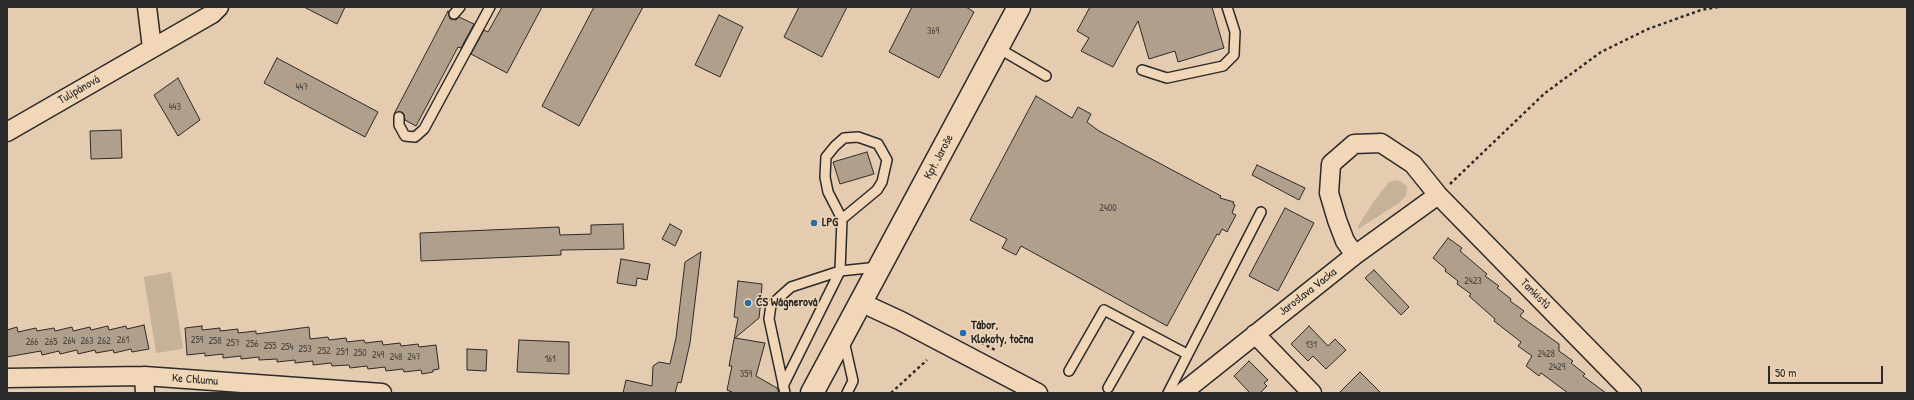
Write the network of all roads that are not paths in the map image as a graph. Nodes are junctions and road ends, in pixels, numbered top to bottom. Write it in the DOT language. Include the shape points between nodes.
graph roads {
  1 [pos="147,7"];
  2 [pos="219,7"];
  3 [pos="490,7"];
  4 [pos="1227,7"];
  5 [pos="1015,8"];
  6 [pos="152,48"];
  7 [pos="998,48"];
  8 [pos="1142,70"];
  9 [pos="1046,76"];
  10 [pos="399,117"];
  11 [pos="7,132"];
  12 [pos="1438,195"];
  13 [pos="1261,212"];
  14 [pos="842,219"];
  15 [pos="1355,256"];
  16 [pos="880,266"];
  17 [pos="840,271"];
  18 [pos="860,302"];
  19 [pos="1141,330"];
  20 [pos="1255,334"];
  21 [pos="842,335"];
  22 [pos="1187,354"];
  23 [pos="1069,371"];
  24 [pos="7,378"];
  25 [pos="144,385"];
  26 [pos="1108,388"];
  27 [pos="784,389"];
  28 [pos="382,393"];
  29 [pos="812,393"];
  30 [pos="847,393"];
  31 [pos="1038,393"];
  32 [pos="1168,393"];
  33 [pos="1182,393"];
  34 [pos="1312,393"];
  35 [pos="1632,393"];
  1 -- 6 [label="street"];
  2 -- 6 [label="street" via="212,14"];
  3 -- 10 [label="lane" via="424,129 415,137 405,136 399,125"];
  4 -- 8 [label="lane" via="1235,32 1234,55 1223,66 1167,78"];
  5 -- 7 [label="street, Kpt. Jaroše"];
  6 -- 11 [label="street, Tulipánová"];
  7 -- 9 [label="lane"];
  7 -- 16 [label="street, Kpt. Jaroše"];
  12 -- 15 [label="street, Jaroslava Vacka"];
  12 -- 15 [label="street, Tankistů" via="1412,164 1381,143 1354,144 1331,164 1329,193 1336,220"];
  12 -- 35 [label="street, Tankistů"];
  13 -- 22 [label="lane"];
  14 -- 14 [label="lane" via="877,190 882,182 887,160 878,144 858,137 844,138 826,156 825,177 828,192"];
  14 -- 17 [label="lane"];
  15 -- 20 [label="street, Jaroslava Vacka"];
  16 -- 17 [label="lane"];
  16 -- 18 [label="street, Kpt. Jaroše"];
  17 -- 27 [label="lane"];
  17 -- 27 [label="lane" via="791,287 771,305 769,319"];
  18 -- 21 [label="street, Kpt. Jaroše"];
  18 -- 31 [label="street"];
  19 -- 22 [label="lane"];
  19 -- 23 [label="lane" via="1104,310"];
  19 -- 26 [label="lane"];
  20 -- 33 [label="street, Jaroslava Vacka"];
  20 -- 34 [label="street"];
  21 -- 29 [label="street, Kpt. Jaroše"];
  21 -- 30 [label="lane" via="853,381"];
  22 -- 32 [label="lane"];
  24 -- 25 [label="street, Ke Chlumu"];
  25 -- 28 [label="street, Ke Chlumu"];
}
